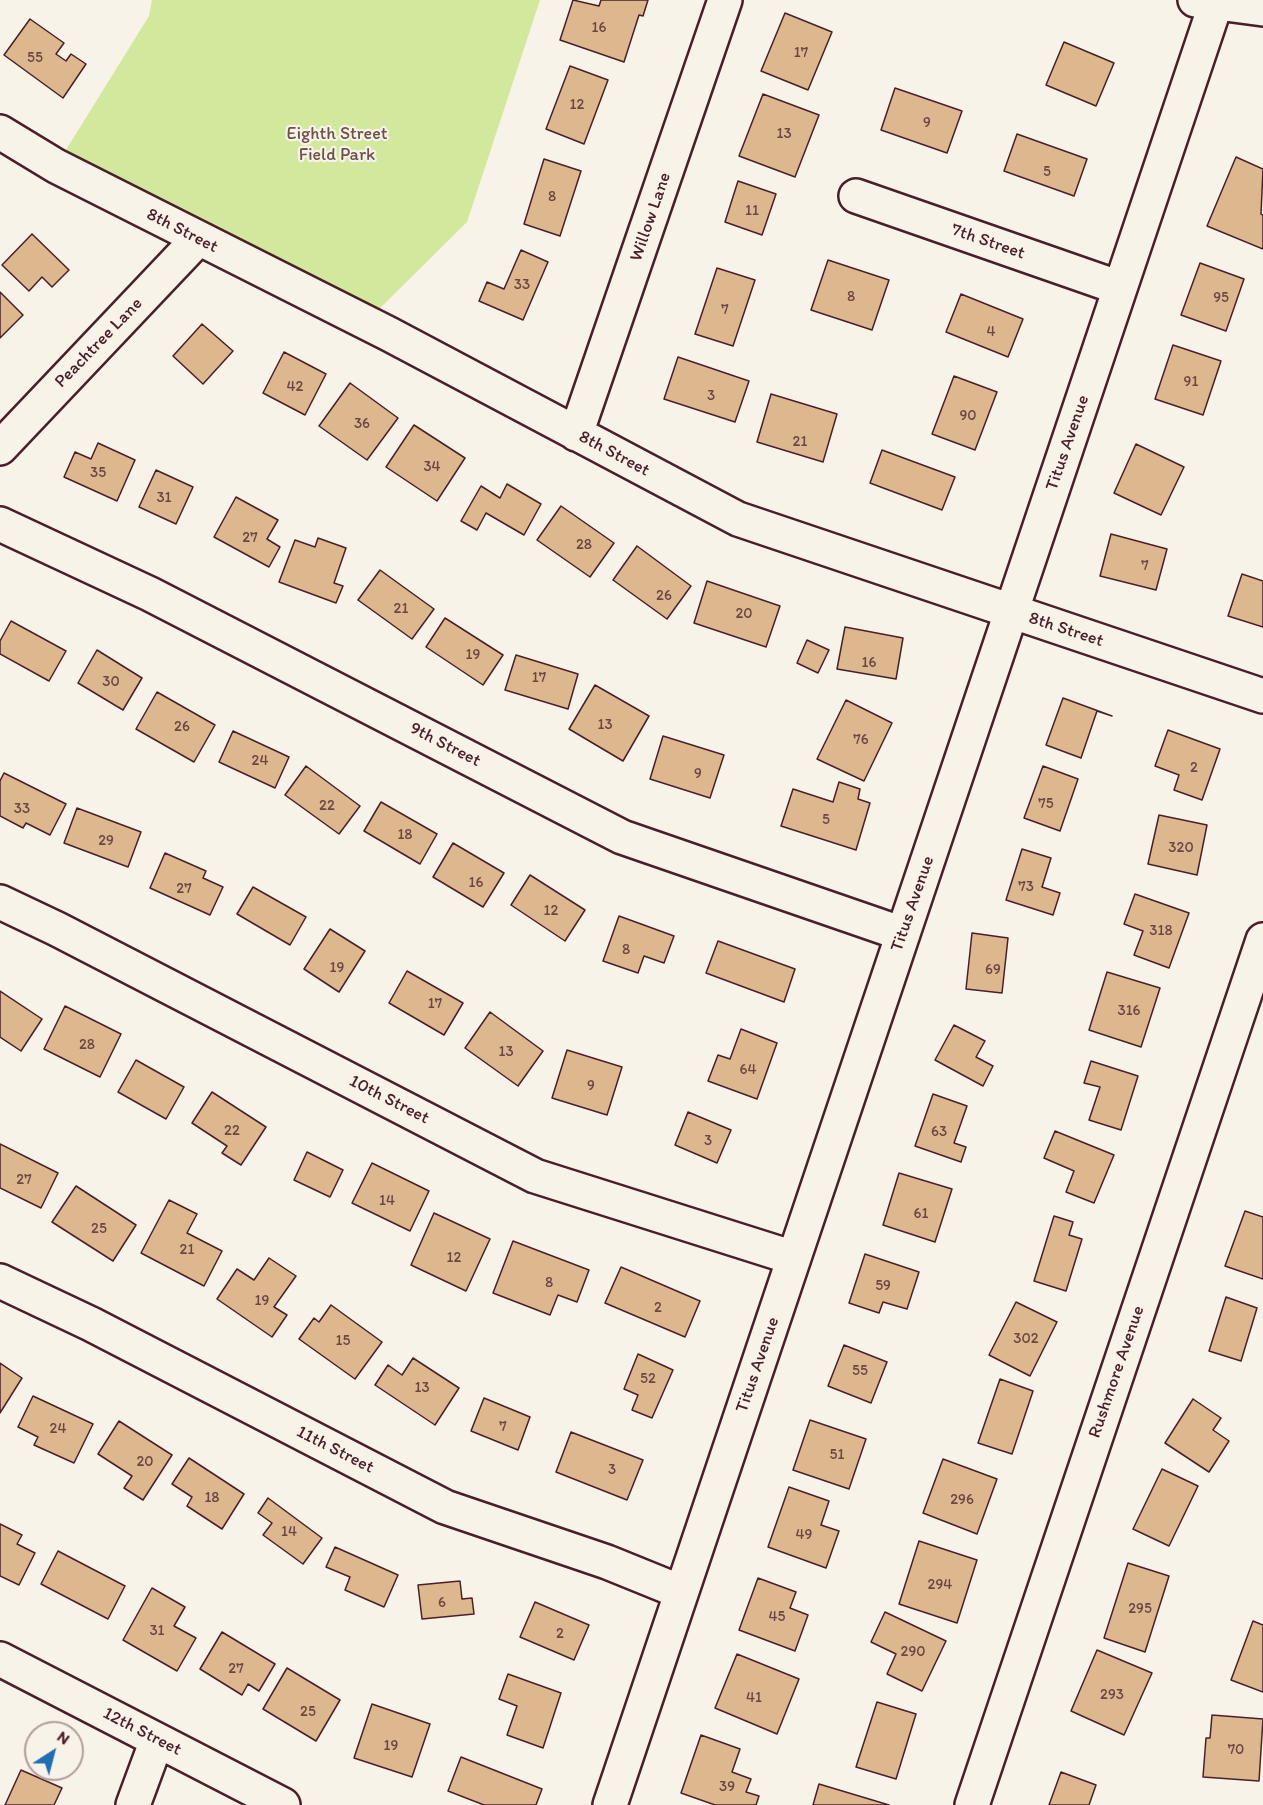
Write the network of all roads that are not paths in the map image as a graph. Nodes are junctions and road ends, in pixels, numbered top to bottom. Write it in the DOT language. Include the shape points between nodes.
graph roads {
  1 [pos="725,0"];
  2 [pos="1206,1"];
  3 [pos="1263,9"];
  4 [pos="0,132"];
  5 [pos="856,196"];
  6 [pos="198,239"];
  7 [pos="1120,288"];
  8 [pos="576,434"];
  9 [pos="0,448"];
  10 [pos="0,524"];
  11 [pos="1011,612"];
  12 [pos="1263,696"];
  13 [pos="0,902"];
  14 [pos="903,934"];
  15 [pos="1263,940"];
  16 [pos="794,1258"];
  17 [pos="0,1281"];
  18 [pos="681,1592"];
  19 [pos="0,1659"];
  20 [pos="157,1740"];
  21 [pos="133,1805"];
  22 [pos="284,1805"];
  23 [pos="610,1805"];
  24 [pos="972,1805"];
  1 -- 8 [label="street, Willow Lane"];
  2 -- 3 [label="street"];
  2 -- 7 [label="street, Titus Avenue"];
  4 -- 6 [label="street, 8th Street" via="56,166"];
  5 -- 7 [label="street, 7th Street"];
  6 -- 8 [label="street, 8th Street" via="389,333"];
  6 -- 9 [label="street, Peachtree Lane"];
  7 -- 11 [label="street, Titus Avenue"];
  8 -- 11 [label="street, 8th Street" via="738,519"];
  10 -- 14 [label="street, 9th Street" via="170,604 622,837"];
  11 -- 12 [label="street, 8th Street"];
  11 -- 14 [label="street, Titus Avenue"];
  13 -- 16 [label="street, 10th Street" via="536,1176"];
  14 -- 16 [label="street, Titus Avenue"];
  15 -- 24 [label="street, Rushmore Avenue"];
  16 -- 18 [label="street, Titus Avenue"];
  17 -- 18 [label="street, 11th Street" via="445,1507 607,1562"];
  18 -- 23 [label="street, Titus Avenue"];
  19 -- 20 [label="street, 12th Street"];
  20 -- 21 [label="street"];
  20 -- 22 [label="street, 12th Street"];
}
